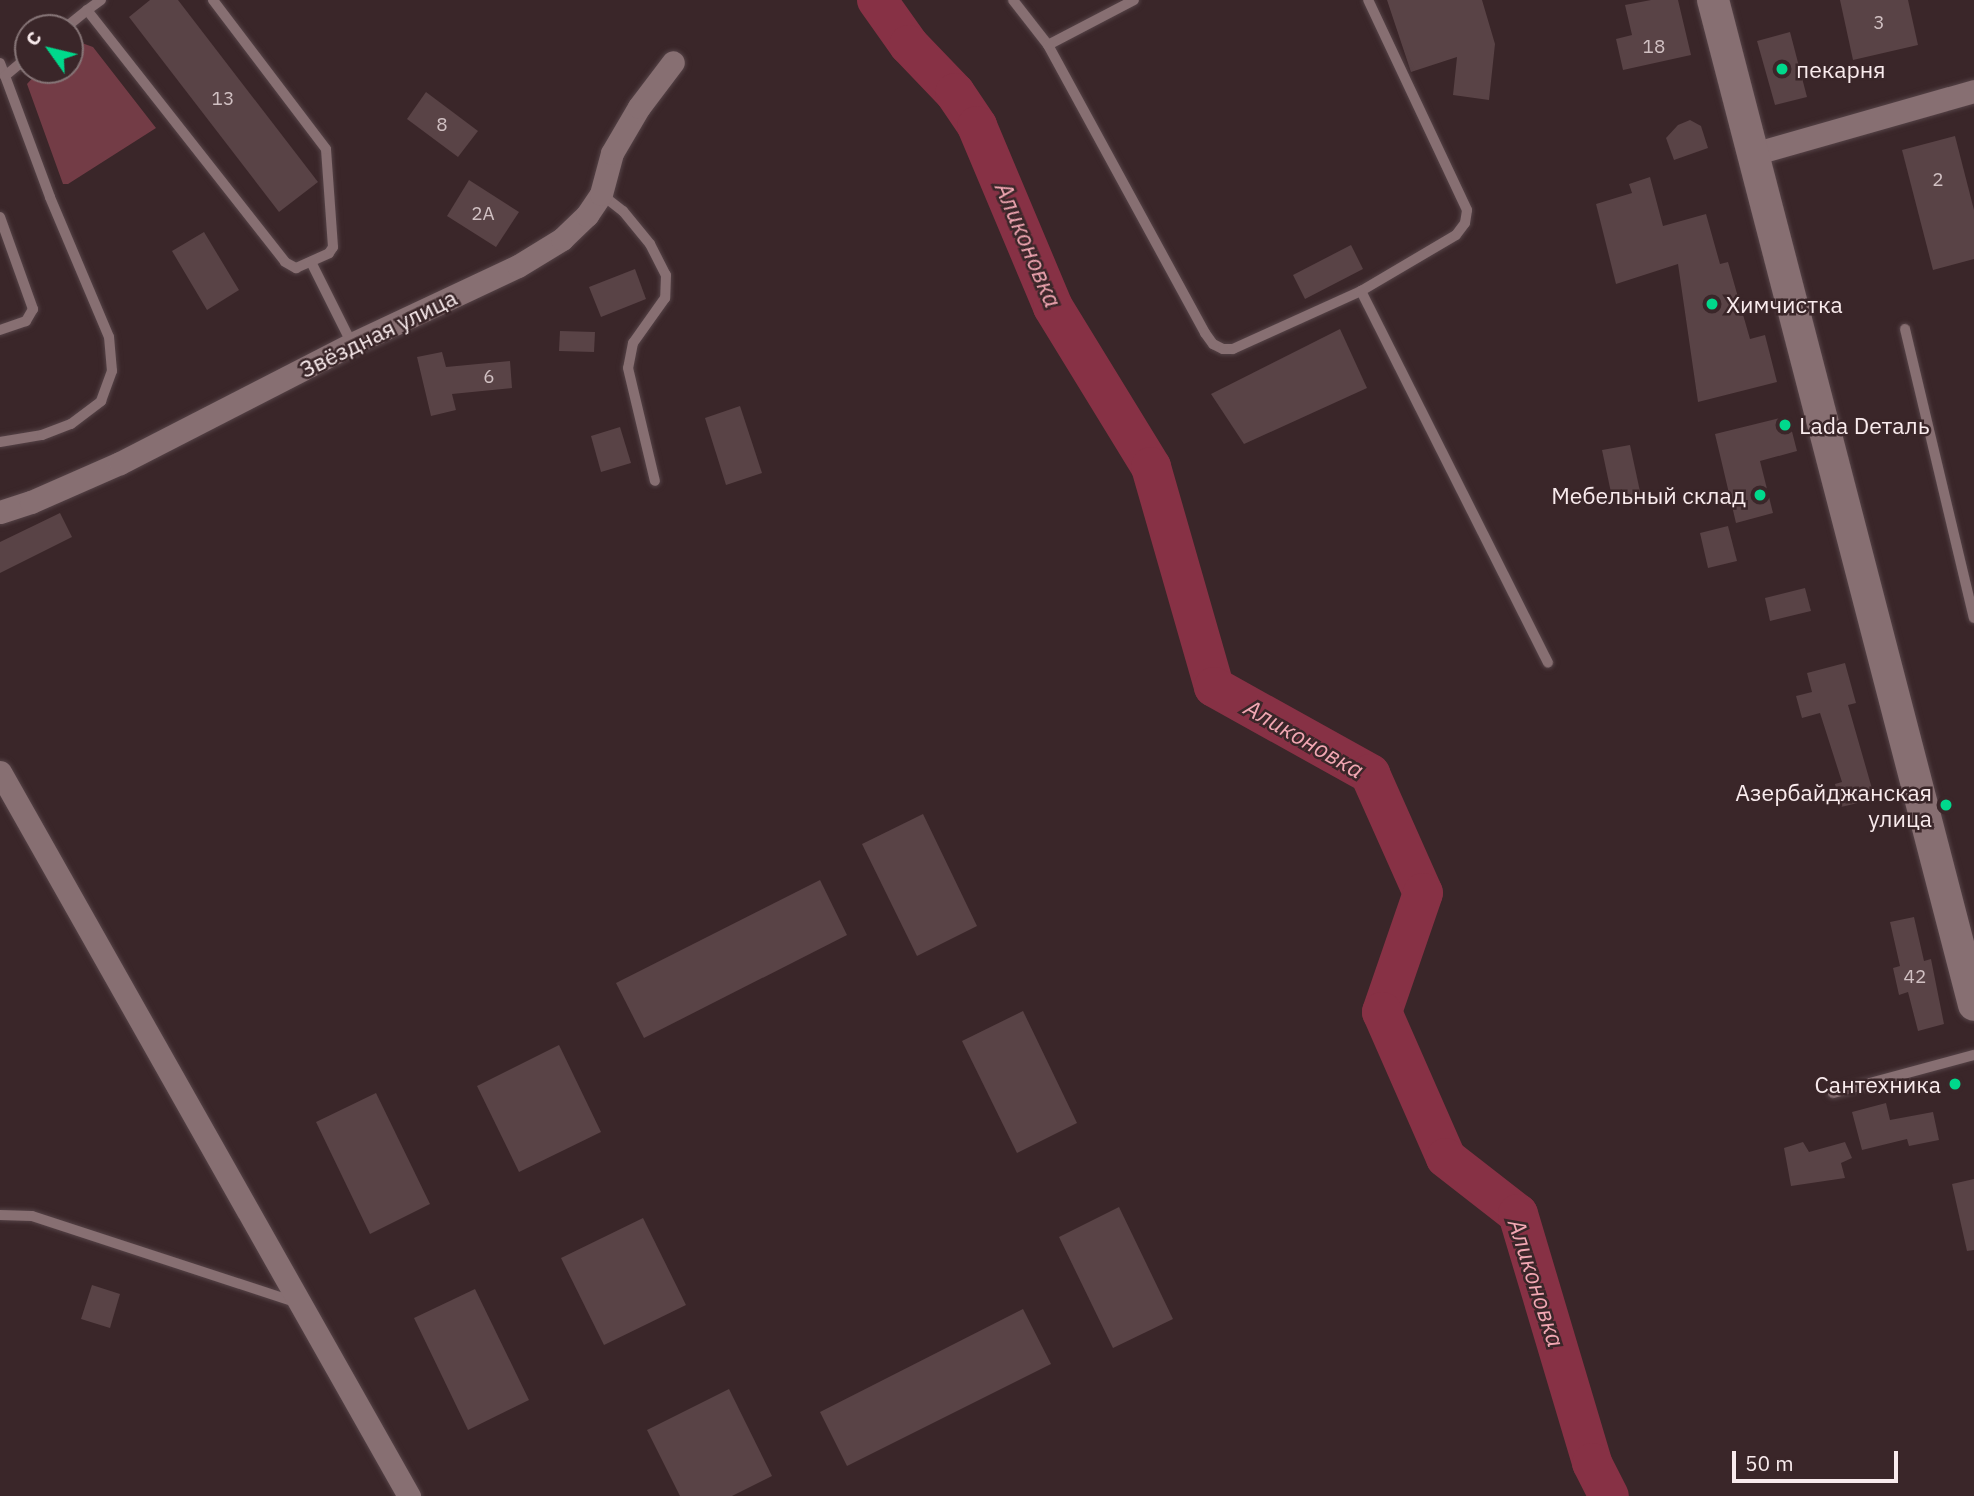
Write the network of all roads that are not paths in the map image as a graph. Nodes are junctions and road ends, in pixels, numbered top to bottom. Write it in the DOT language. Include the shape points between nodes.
graph roads {
  1 [pos="100,0"];
  2 [pos="213,0"];
  3 [pos="1013,0"];
  4 [pos="1134,0"];
  5 [pos="1368,0"];
  6 [pos="1713,0"];
  7 [pos="87,10"];
  8 [pos="82,14"];
  9 [pos="1048,45"];
  10 [pos="0,62"];
  11 [pos="673,62"];
  12 [pos="14,69"];
  13 [pos="5,76"];
  14 [pos="1974,90"];
  15 [pos="1753,153"];
  16 [pos="601,194"];
  17 [pos="0,217"];
  18 [pos="312,262"];
  19 [pos="1361,291"];
  20 [pos="1905,329"];
  21 [pos="0,330"];
  22 [pos="352,344"];
  23 [pos="0,442"];
  24 [pos="654,481"];
  25 [pos="0,512"];
  26 [pos="1974,618"];
  27 [pos="1548,663"];
  28 [pos="0,772"];
  29 [pos="1974,1005"];
  30 [pos="1974,1055"];
  31 [pos="1833,1093"];
  32 [pos="0,1215"];
  33 [pos="300,1303"];
  34 [pos="409,1496"];
  1 -- 7 [label="lane"];
  2 -- 18 [label="lane" via="326,149 333,247"];
  3 -- 9 [label="lane"];
  4 -- 9 [label="lane"];
  5 -- 19 [label="lane" via="1467,210 1456,235"];
  6 -- 15 [label="main road"];
  7 -- 8 [label="lane"];
  7 -- 18 [label="lane" via="285,262 296,268"];
  9 -- 19 [label="lane" via="1213,344 1233,349"];
  10 -- 13 [label="lane"];
  11 -- 16 [label="street, Звёздная улица" via="612,153"];
  12 -- 13 [label="lane"];
  13 -- 23 [label="lane" via="109,337 112,371 101,401 71,424 42,435"];
  14 -- 15 [label="street"];
  15 -- 29 [label="main road"];
  16 -- 22 [label="street, Звёздная улица" via="562,240 518,266"];
  16 -- 24 [label="lane" via="624,211 650,244 666,275 665,298 633,343 628,368"];
  17 -- 21 [label="lane" via="33,309 26,321"];
  18 -- 22 [label="lane"];
  19 -- 27 [label="lane"];
  20 -- 26 [label="lane"];
  22 -- 25 [label="street, Звёздная улица" via="120,463"];
  28 -- 33 [label="street"];
  30 -- 31 [label="lane"];
  32 -- 33 [label="lane" via="32,1216"];
  33 -- 34 [label="street"];
}
